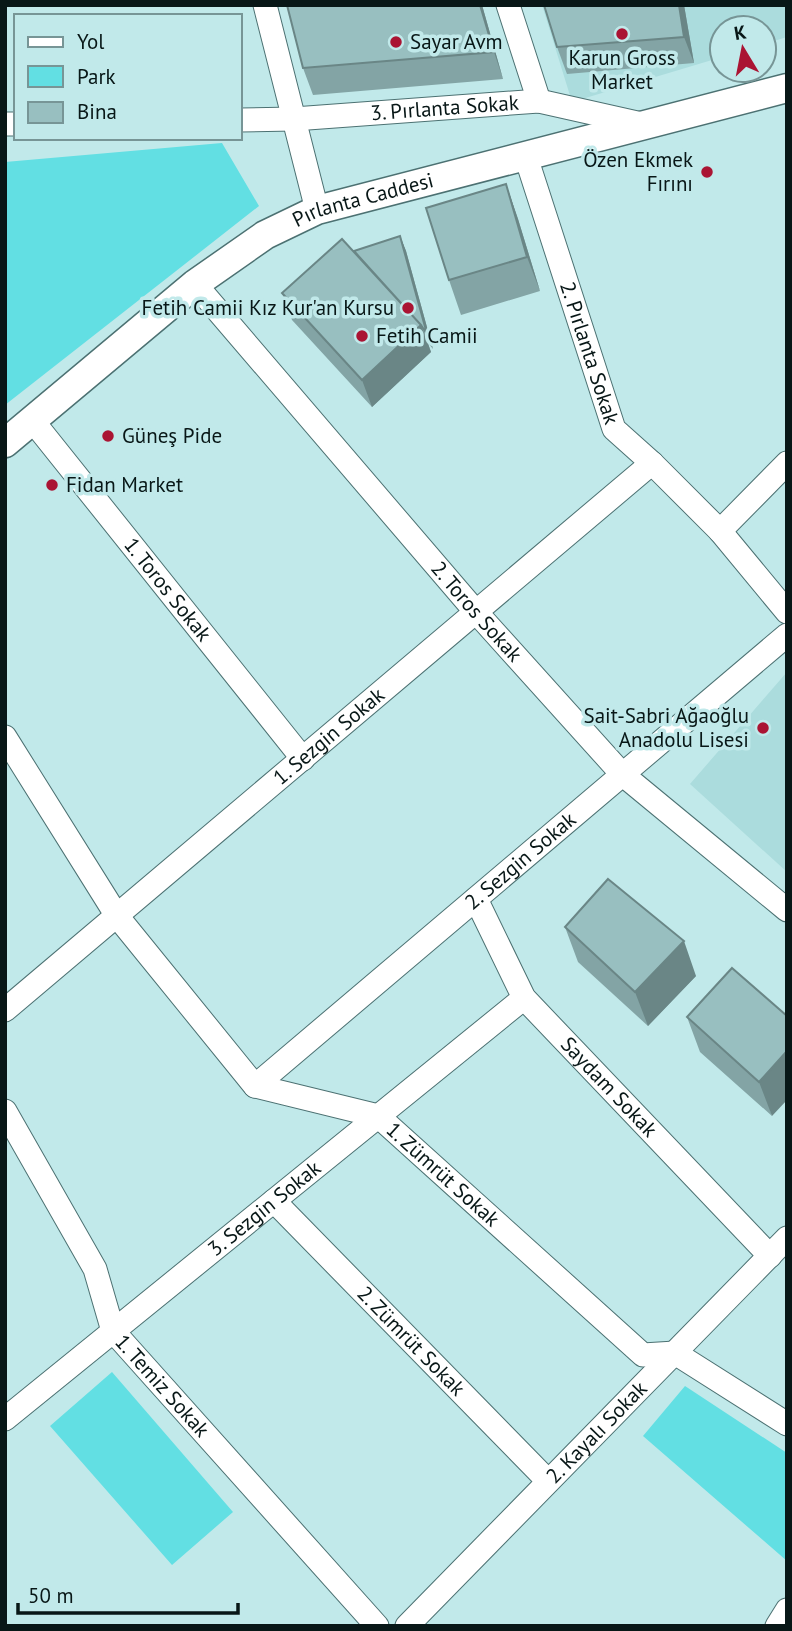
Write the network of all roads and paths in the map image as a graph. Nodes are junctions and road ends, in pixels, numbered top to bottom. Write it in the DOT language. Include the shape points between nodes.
graph roads {
  1 [pos="265,5"];
  2 [pos="508,5"];
  3 [pos="787,88"];
  4 [pos="539,101"];
  5 [pos="294,118"];
  6 [pos="242,120"];
  7 [pos="647,125"];
  8 [pos="526,157"];
  9 [pos="317,210"];
  10 [pos="195,284"];
  11 [pos="32,420"];
  12 [pos="5,443"];
  13 [pos="652,463"];
  14 [pos="787,463"];
  15 [pos="720,531"];
  16 [pos="476,612"];
  17 [pos="787,612"];
  18 [pos="787,635"];
  19 [pos="5,737"];
  20 [pos="303,759"];
  21 [pos="622,774"];
  22 [pos="476,898"];
  23 [pos="787,910"];
  24 [pos="117,916"];
  25 [pos="524,998"];
  26 [pos="5,1010"];
  27 [pos="255,1086"];
  28 [pos="5,1111"];
  29 [pos="378,1116"];
  30 [pos="274,1201"];
  31 [pos="787,1238"];
  32 [pos="770,1256"];
  33 [pos="113,1331"];
  34 [pos="675,1353"];
  35 [pos="5,1419"];
  36 [pos="787,1424"];
  37 [pos="548,1481"];
  38 [pos="787,1610"];
  39 [pos="376,1626"];
  40 [pos="407,1626"];
  41 [pos="777,1626"];
  1 -- 5 [label="street"];
  2 -- 4 [label="street"];
  3 -- 7 [label="street, Pırlanta Caddesi"];
  4 -- 5 [label="street, 3. Pırlanta Sokak"];
  4 -- 7 [label="street, 3. Pırlanta Sokak"];
  5 -- 6 [label="street, 3. Pırlanta Sokak"];
  5 -- 9 [label="street"];
  7 -- 8 [label="street, Pırlanta Caddesi"];
  8 -- 9 [label="street, Pırlanta Caddesi"];
  8 -- 13 [label="street, 2. Pırlanta Sokak" via="614,429"];
  9 -- 10 [label="street, Pırlanta Caddesi" via="265,234"];
  10 -- 11 [label="street, Pırlanta Caddesi"];
  10 -- 16 [label="street, 2. Toros Sokak"];
  11 -- 12 [label="street, Pırlanta Caddesi"];
  11 -- 20 [label="street, 1. Toros Sokak"];
  13 -- 15 [label="street, 2. Pırlanta Sokak"];
  13 -- 16 [label="street, 1. Sezgin Sokak"];
  14 -- 15 [label="street"];
  15 -- 17 [label="street, 2. Pırlanta Sokak"];
  16 -- 20 [label="street, 1. Sezgin Sokak"];
  16 -- 21 [label="street, 2. Toros Sokak"];
  18 -- 21 [label="street, 2. Sezgin Sokak"];
  19 -- 24 [label="street"];
  20 -- 24 [label="street, 1. Sezgin Sokak"];
  21 -- 22 [label="street, 2. Sezgin Sokak"];
  21 -- 23 [label="street, 2. Toros Sokak"];
  22 -- 25 [label="street, Saydam Sokak"];
  22 -- 27 [label="street, 2. Sezgin Sokak"];
  24 -- 26 [label="street, 1. Sezgin Sokak"];
  24 -- 27 [label="street"];
  25 -- 29 [label="street, 3. Sezgin Sokak"];
  25 -- 32 [label="street, Saydam Sokak"];
  27 -- 29 [label="street, 1. Zümrüt Sokak"];
  28 -- 33 [label="street, 1. Temiz Sokak" via="95,1269"];
  29 -- 30 [label="street, 3. Sezgin Sokak"];
  29 -- 34 [label="street, 1. Zümrüt Sokak" via="643,1355"];
  30 -- 33 [label="street, 3. Sezgin Sokak"];
  30 -- 37 [label="street, 2. Zümrüt Sokak"];
  31 -- 32 [label="street, 2. Kayalı Sokak"];
  32 -- 34 [label="street, 2. Kayalı Sokak"];
  33 -- 35 [label="street, 3. Sezgin Sokak"];
  33 -- 39 [label="street, 1. Temiz Sokak"];
  34 -- 36 [label="street"];
  34 -- 37 [label="street, 2. Kayalı Sokak"];
  37 -- 40 [label="street, 2. Kayalı Sokak"];
  38 -- 41 [label="street"];
}
